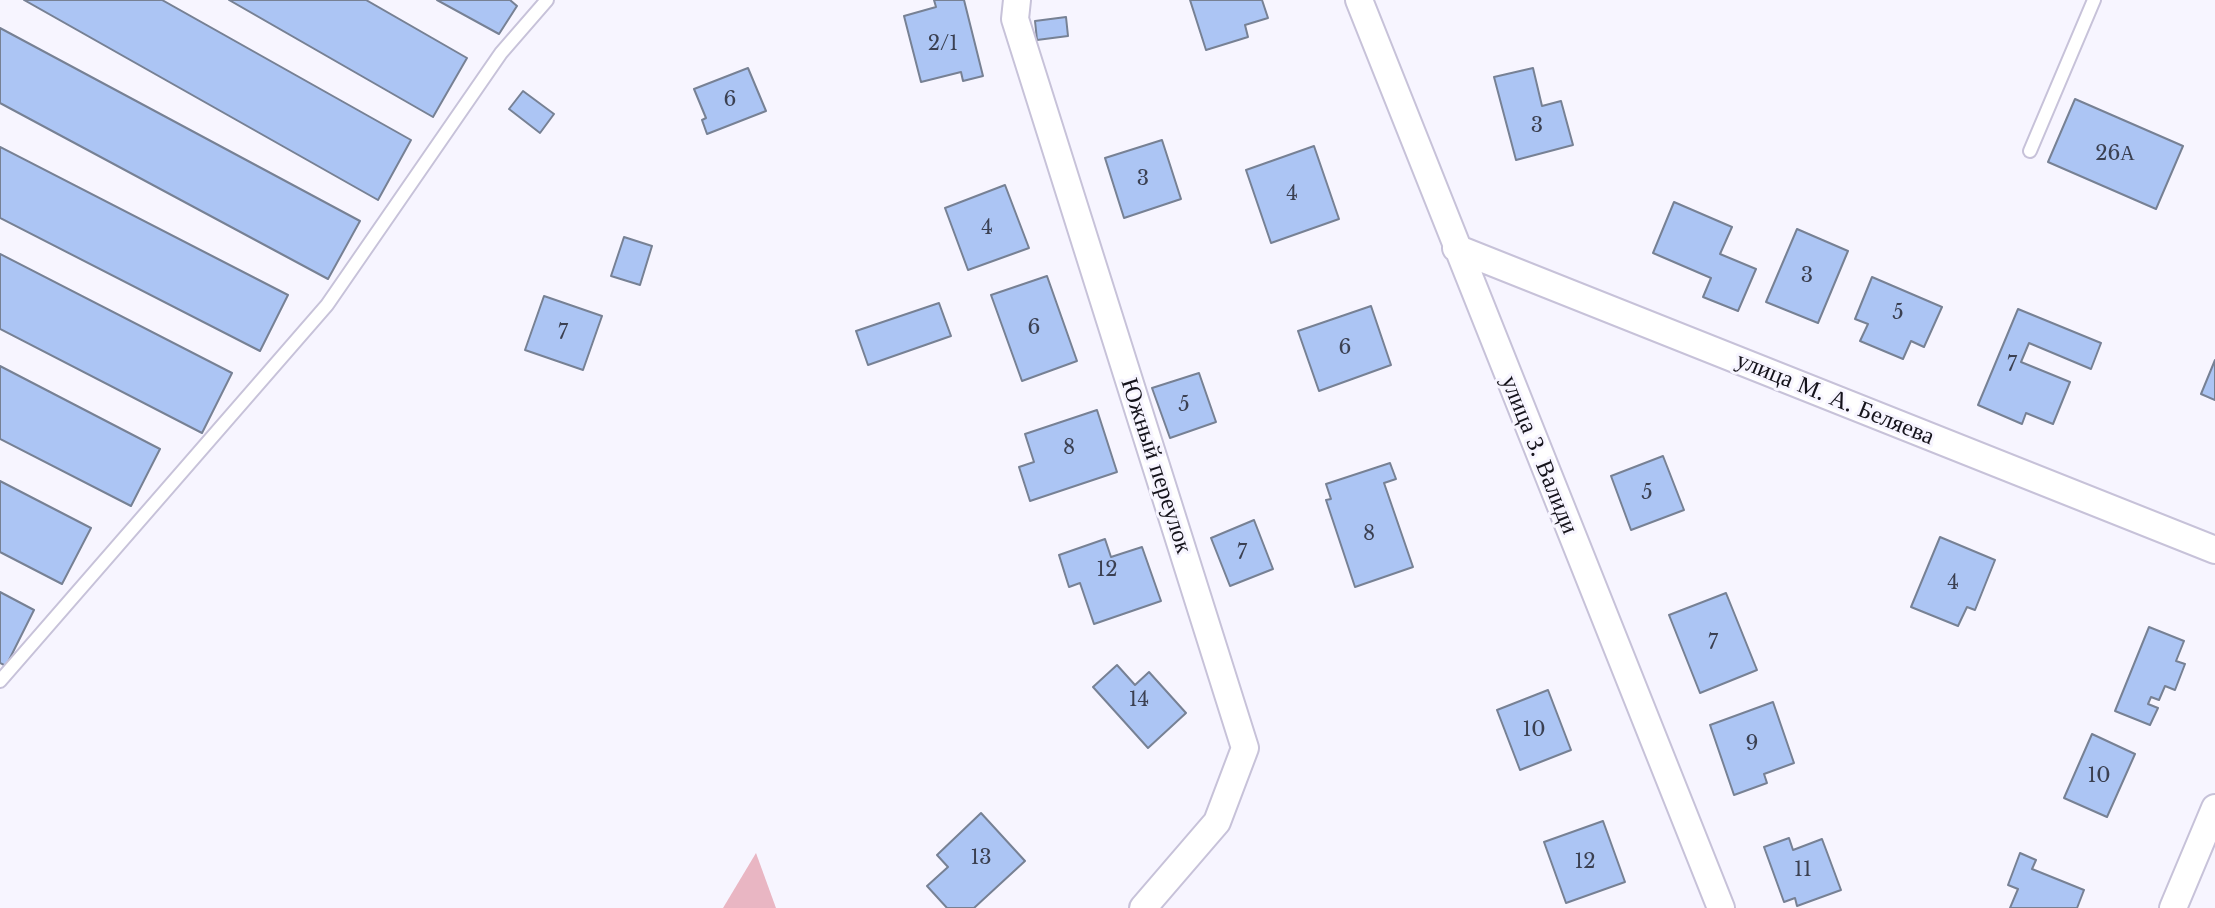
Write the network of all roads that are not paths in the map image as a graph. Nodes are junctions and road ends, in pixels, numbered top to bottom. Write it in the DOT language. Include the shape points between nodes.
graph roads {
  1 [pos="547,0"];
  2 [pos="1017,0"];
  3 [pos="1359,0"];
  4 [pos="2094,0"];
  5 [pos="2030,151"];
  6 [pos="1456,248"];
  7 [pos="2215,550"];
  8 [pos="0,681"];
  9 [pos="2215,808"];
  10 [pos="1143,908"];
  11 [pos="1721,908"];
  12 [pos="2173,908"];
  1 -- 8 [label="lane" via="501,53 327,305"];
  2 -- 10 [label="street, Южный переулок" via="1015,19 1245,748 1217,822"];
  3 -- 6 [label="street, улица З. Валиди"];
  4 -- 5 [label="lane"];
  6 -- 7 [label="street, улица М. А. Беляева"];
  6 -- 11 [label="street, улица З. Валиди"];
  9 -- 12 [label="street"];
}
